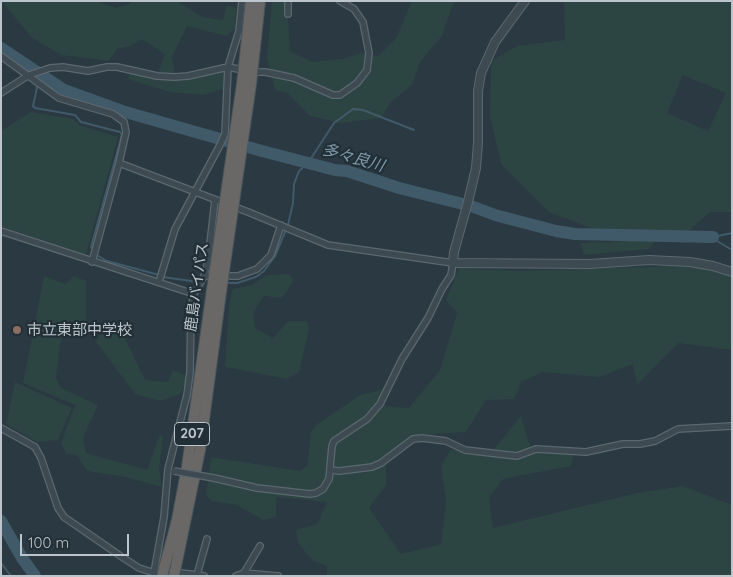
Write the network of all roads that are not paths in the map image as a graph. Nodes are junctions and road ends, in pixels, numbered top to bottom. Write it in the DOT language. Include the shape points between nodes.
graph roads {
  1 [pos="242,1"];
  2 [pos="251,1"];
  3 [pos="260,1"];
  4 [pos="288,1"];
  5 [pos="340,1"];
  6 [pos="525,1"];
  7 [pos="288,14"];
  8 [pos="1,56"];
  9 [pos="228,67"];
  10 [pos="248,71"];
  11 [pos="32,77"];
  12 [pos="1,93"];
  13 [pos="119,163"];
  14 [pos="194,192"];
  15 [pos="215,200"];
  16 [pos="281,225"];
  17 [pos="1,231"];
  18 [pos="93,256"];
  19 [pos="453,263"];
  20 [pos="732,272"];
  21 [pos="204,276"];
  22 [pos="159,282"];
  23 [pos="216,291"];
  24 [pos="194,294"];
  25 [pos="732,426"];
  26 [pos="1,428"];
  27 [pos="171,470"];
  28 [pos="330,470"];
  29 [pos="207,539"];
  30 [pos="260,546"];
  31 [pos="244,573"];
  32 [pos="159,574"];
  33 [pos="174,574"];
  34 [pos="197,574"];
  35 [pos="204,576"];
  36 [pos="236,576"];
  37 [pos="278,576"];
  1 -- 9 [label="street" via="239,31"];
  2 -- 10 [label="highway, 鹿島バイパス / 207"];
  3 -- 10 [label="highway, 鹿島バイパス / 207"];
  4 -- 7 [label="street"];
  5 -- 10 [label="street" via="354,9 363,22 369,54 366,70 357,83 340,94 333,94 294,78"];
  6 -- 19 [label="street" via="495,42 481,73 476,159"];
  8 -- 11 [label="street"];
  9 -- 10 [label="street"];
  9 -- 11 [label="street" via="174,77 117,67 88,71 63,67 50,68"];
  9 -- 14 [label="street" via="224,134"];
  10 -- 23 [label="highway, 鹿島バイパス / 207, bridge"];
  11 -- 12 [label="street"];
  11 -- 13 [label="street" via="59,98 112,114 124,122 126,132"];
  13 -- 14 [label="street"];
  13 -- 18 [label="street"];
  14 -- 15 [label="street"];
  14 -- 22 [label="street" via="175,229"];
  15 -- 16 [label="street"];
  15 -- 21 [label="street"];
  16 -- 19 [label="street" via="328,245"];
  16 -- 21 [label="street" via="271,255 257,269 238,276"];
  17 -- 18 [label="street"];
  18 -- 22 [label="street"];
  19 -- 20 [label="street" via="583,264 649,260 690,262"];
  19 -- 28 [label="street" via="451,275 380,404 366,419 334,440"];
  21 -- 24 [label="street"];
  22 -- 24 [label="street"];
  23 -- 32 [label="highway, 鹿島バイパス / 207" via="177,520"];
  23 -- 33 [label="highway, 鹿島バイパス / 207" via="200,450"];
  24 -- 27 [label="street" via="187,395"];
  25 -- 28 [label="street" via="678,429 655,441 586,452 536,449 517,456 465,450 446,441 422,438 413,439 372,467"];
  26 -- 32 [label="street" via="35,447 64,517 122,558"];
  27 -- 28 [label="street, bridge" via="257,488 310,494 323,489"];
  27 -- 32 [label="street"];
  29 -- 34 [label="street"];
  30 -- 31 [label="street"];
  31 -- 36 [label="street"];
  31 -- 37 [label="street"];
  32 -- 33 [label="street"];
  33 -- 34 [label="street"];
  34 -- 35 [label="street"];
}
